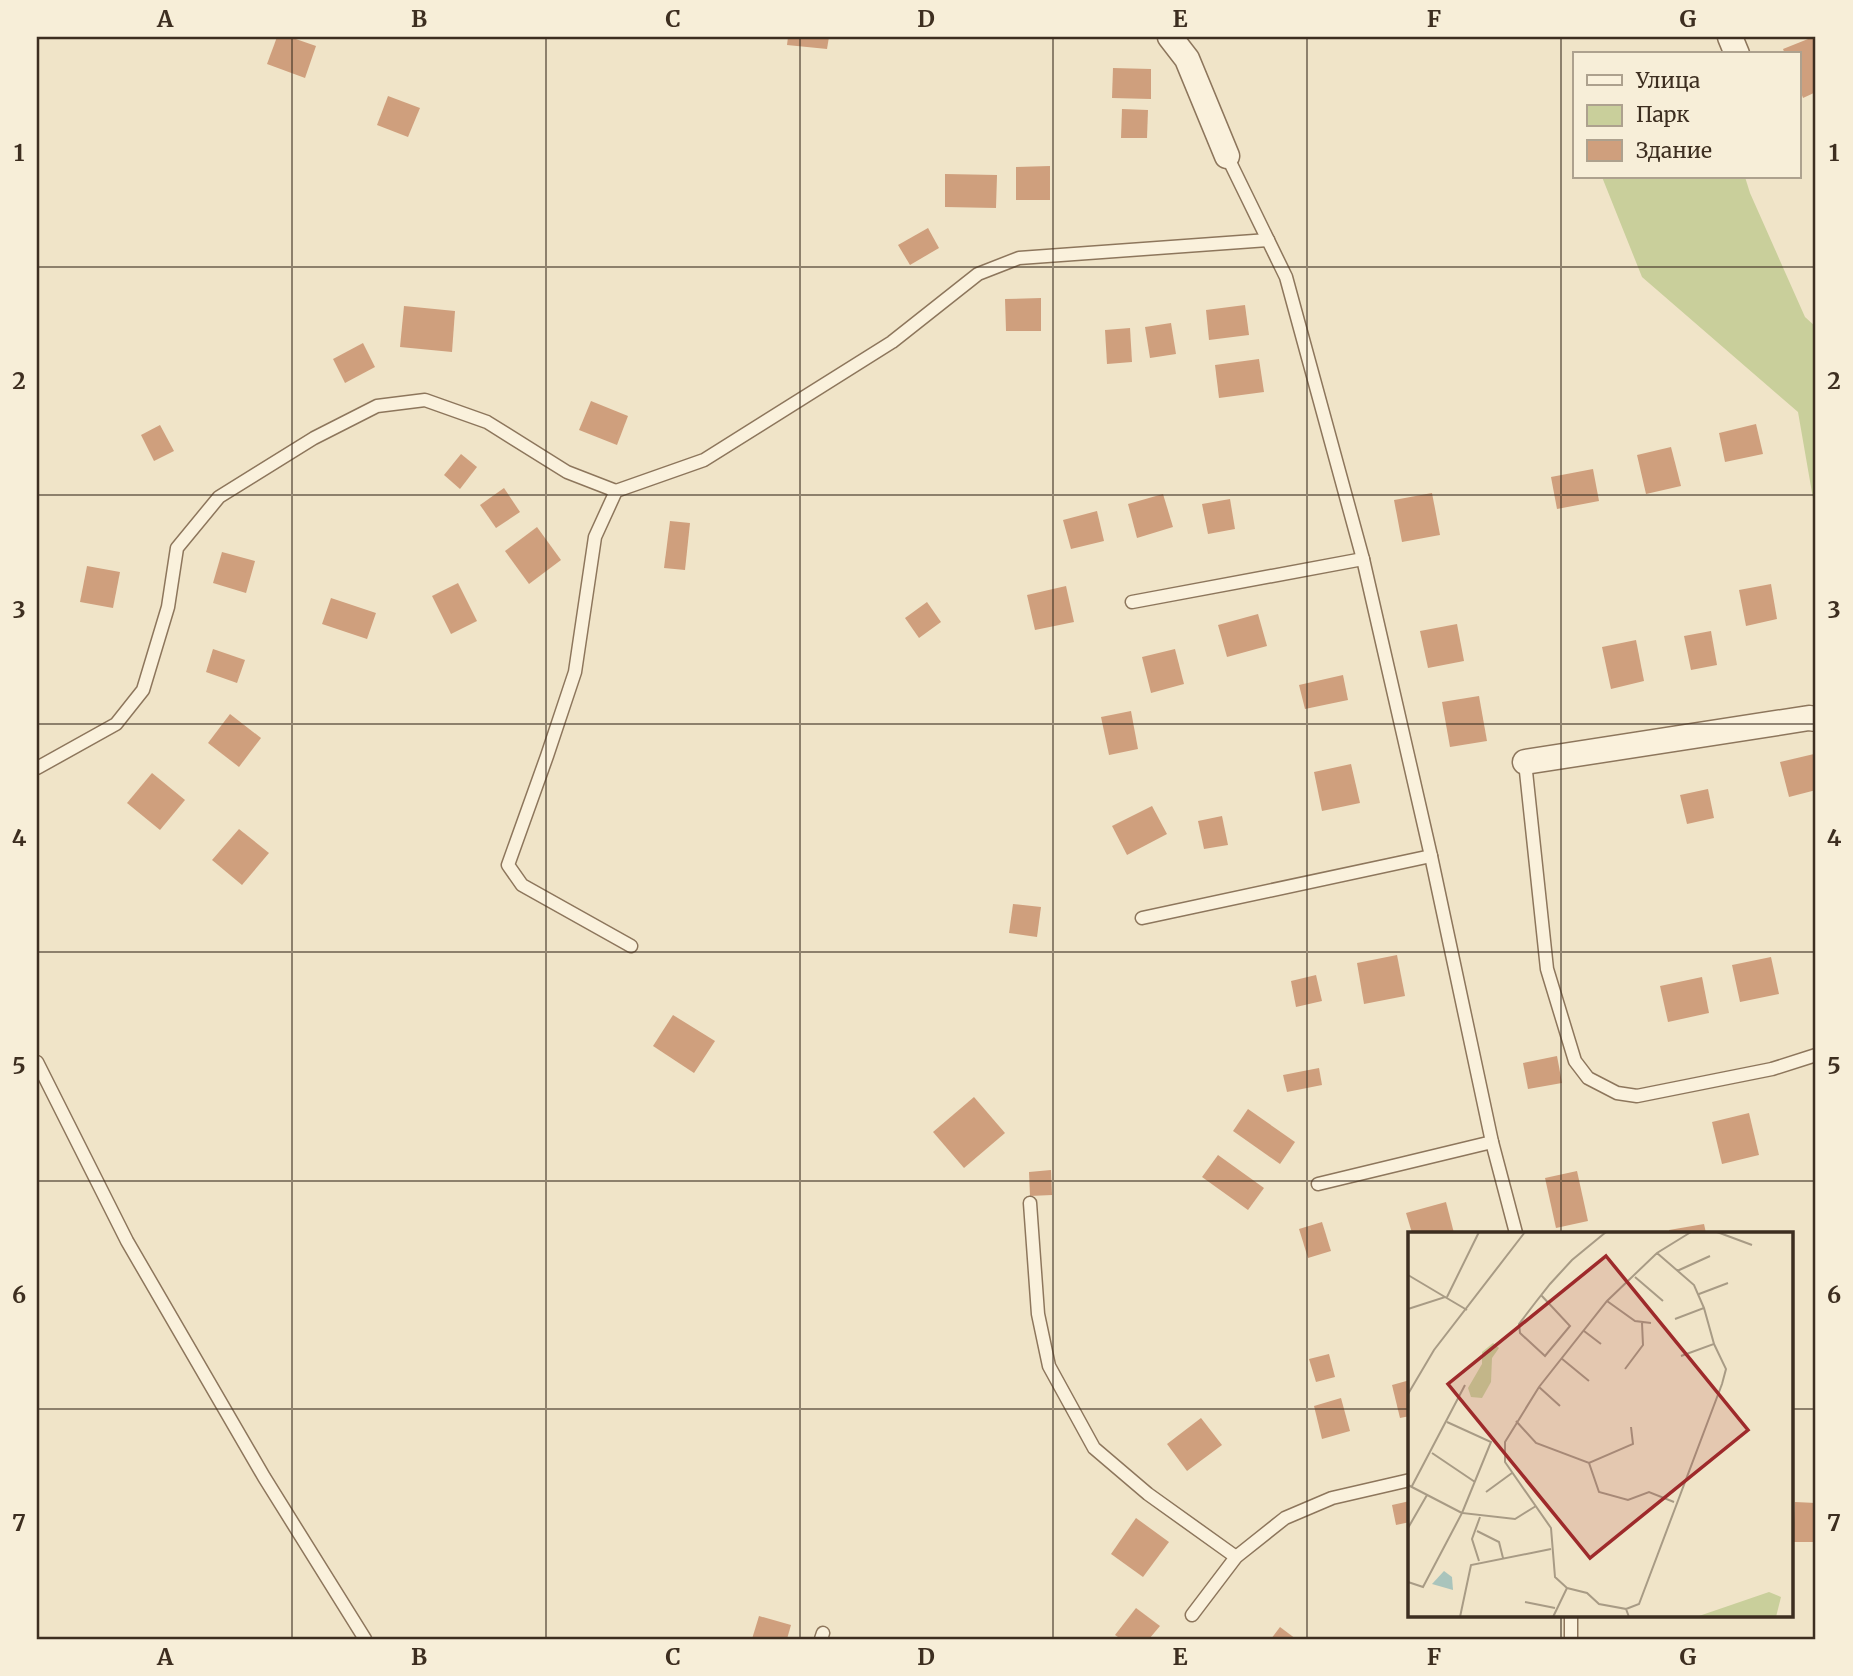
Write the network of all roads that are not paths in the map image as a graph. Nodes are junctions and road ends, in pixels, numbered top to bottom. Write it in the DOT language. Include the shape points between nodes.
graph roads {
  1 [pos="1170,37"];
  2 [pos="1227,156"];
  3 [pos="1268,240"];
  4 [pos="616,491"];
  5 [pos="1363,559"];
  6 [pos="1132,602"];
  7 [pos="1816,719"];
  8 [pos="1525,762"];
  9 [pos="37,768"];
  10 [pos="1431,856"];
  11 [pos="1142,918"];
  12 [pos="631,946"];
  13 [pos="1816,1055"];
  14 [pos="37,1062"];
  15 [pos="1492,1142"];
  16 [pos="1318,1184"];
  17 [pos="1030,1203"];
  18 [pos="1516,1232"];
  19 [pos="1408,1480"];
  20 [pos="1236,1557"];
  21 [pos="1192,1615"];
  22 [pos="1571,1616"];
  23 [pos="365,1639"];
  24 [pos="1571,1639"];
  1 -- 2 [label="street" via="1187,59"];
  2 -- 3 [label="lane"];
  3 -- 4 [label="lane" via="1019,258 978,274 892,342 704,460"];
  3 -- 5 [label="lane" via="1286,277"];
  4 -- 9 [label="lane" via="566,472 487,422 425,400 377,406 314,438 219,497 177,548 168,607 143,690 116,724"];
  4 -- 12 [label="lane" via="595,537 575,672 508,865 522,885"];
  5 -- 6 [label="lane"];
  5 -- 10 [label="lane"];
  7 -- 8 [label="street"];
  8 -- 13 [label="lane" via="1547,969 1575,1061 1588,1078 1617,1093 1637,1096 1772,1069"];
  10 -- 11 [label="lane"];
  10 -- 15 [label="lane"];
  14 -- 23 [label="lane" via="127,1241 264,1477"];
  15 -- 16 [label="lane"];
  15 -- 18 [label="lane"];
  17 -- 20 [label="lane" via="1038,1314 1049,1366 1094,1448 1148,1494"];
  19 -- 20 [label="lane" via="1332,1498 1285,1518"];
  20 -- 21 [label="lane"];
  22 -- 24 [label="lane"];
}
